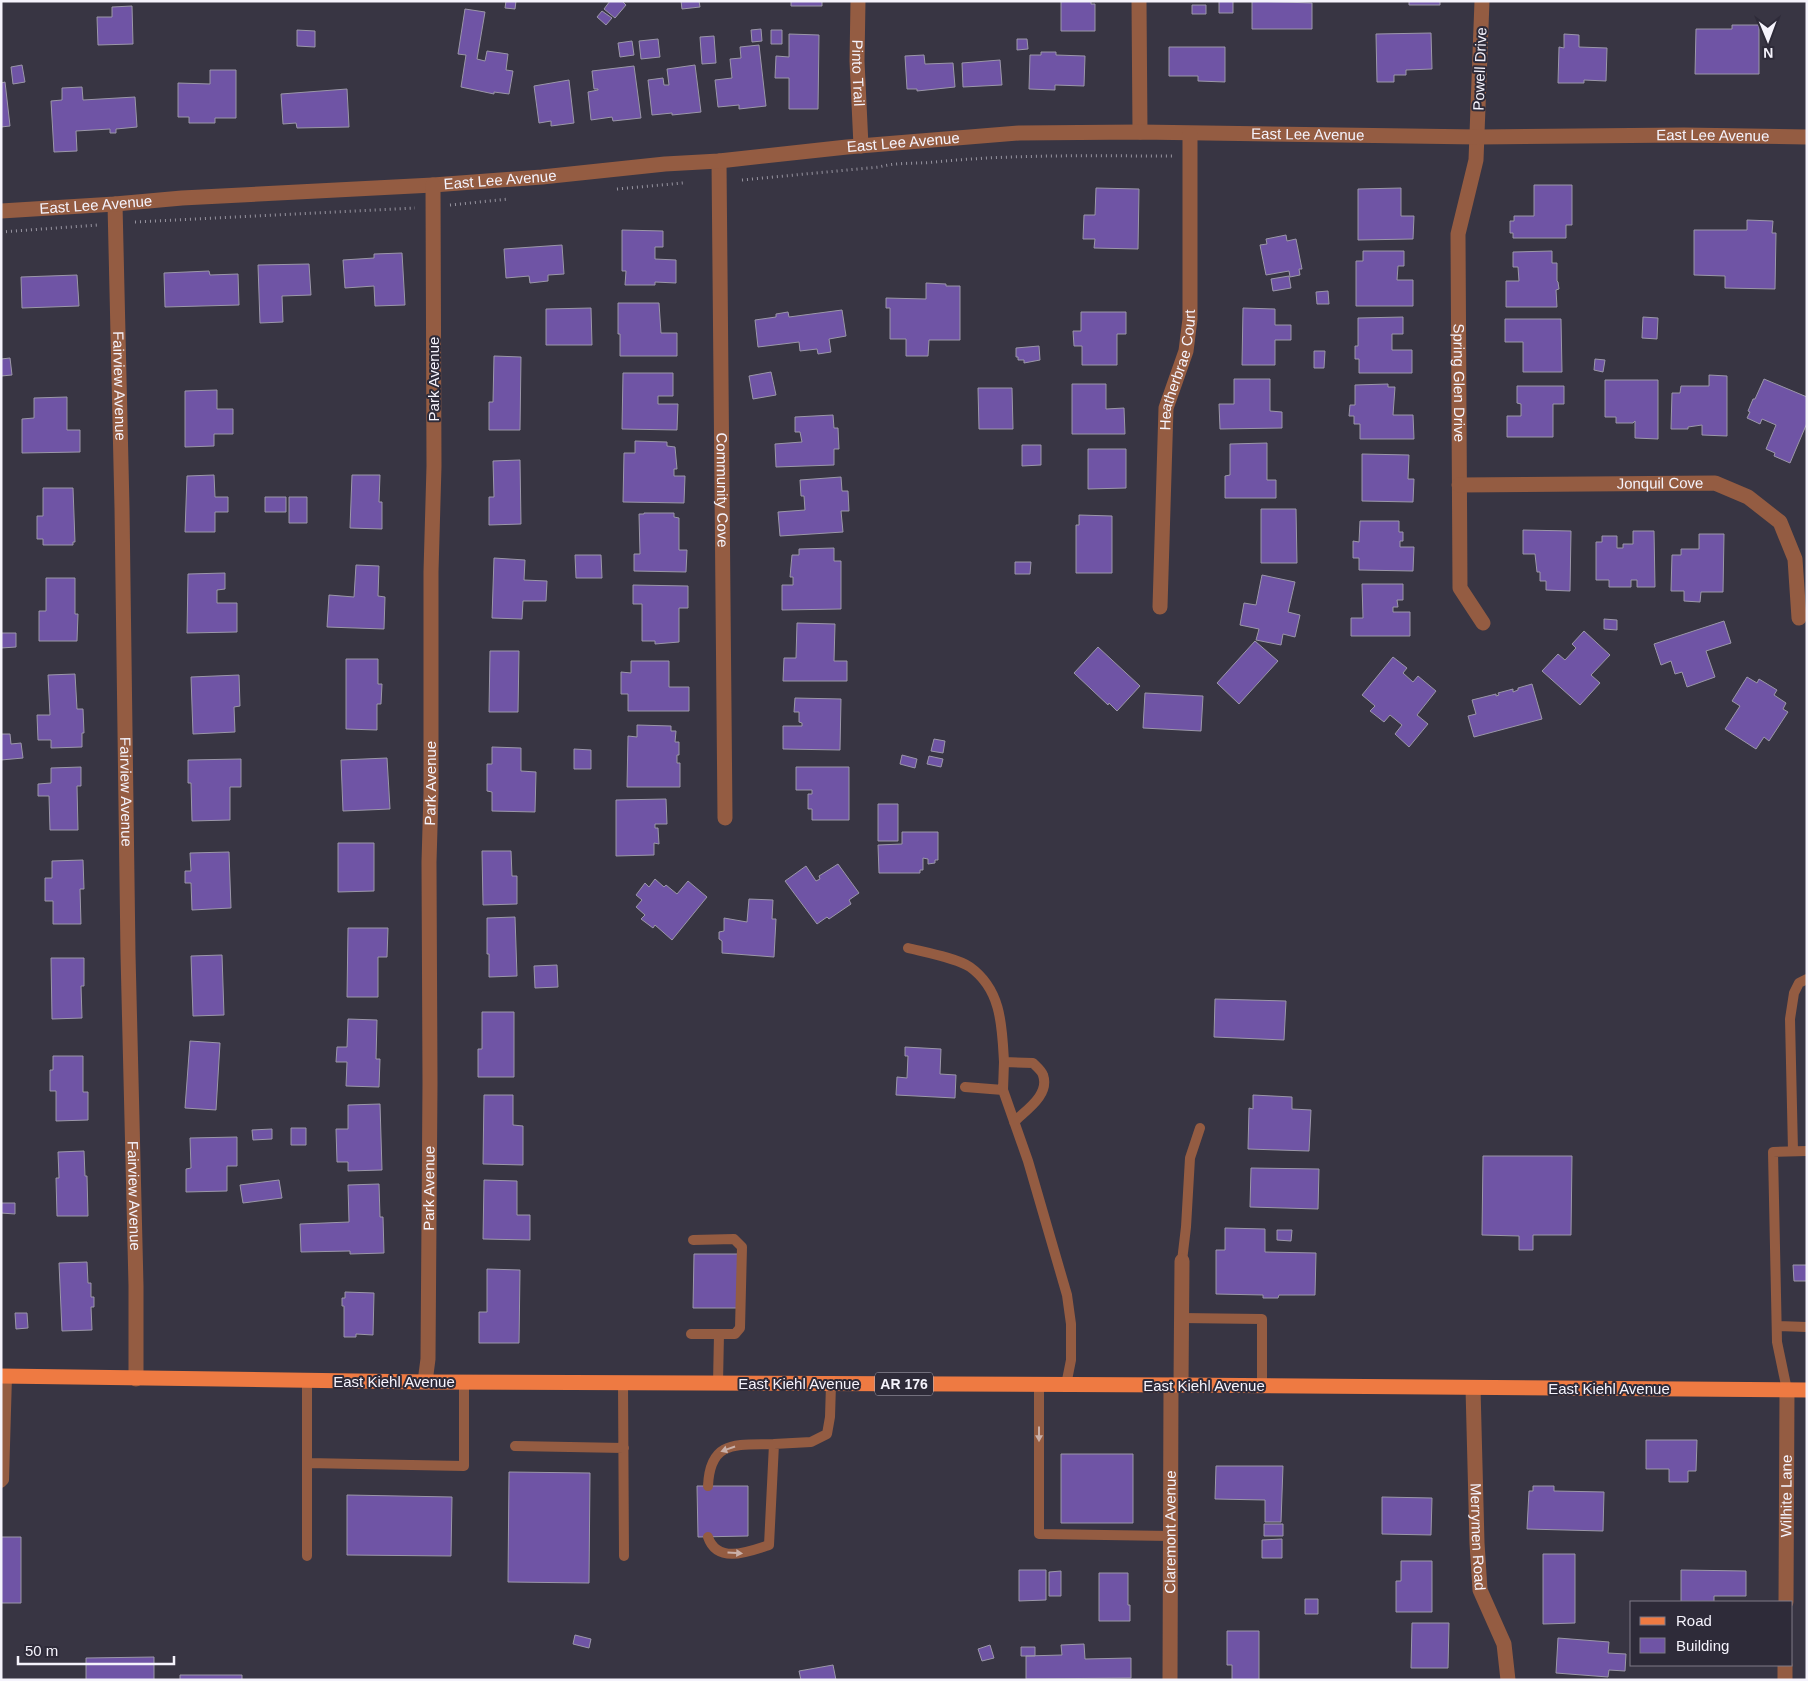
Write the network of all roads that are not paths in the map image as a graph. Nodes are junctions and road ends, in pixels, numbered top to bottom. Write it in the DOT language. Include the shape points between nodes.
graph roads {
  1 [pos="858,1"];
  2 [pos="1139,1"];
  3 [pos="1482,1"];
  4 [pos="1140,132"];
  5 [pos="1190,134"];
  6 [pos="1478,137"];
  7 [pos="1807,137"];
  8 [pos="861,146"];
  9 [pos="719,161"];
  10 [pos="433,185"];
  11 [pos="115,204"];
  12 [pos="1,211"];
  13 [pos="1459,485"];
  14 [pos="1160,607"];
  15 [pos="1798,618"];
  16 [pos="1483,623"];
  17 [pos="725,818"];
  18 [pos="908,948"];
  19 [pos="1807,979"];
  20 [pos="1004,1062"];
  21 [pos="965,1088"];
  22 [pos="1003,1090"];
  23 [pos="1014,1122"];
  24 [pos="1200,1128"];
  25 [pos="1793,1151"];
  26 [pos="1807,1151"];
  27 [pos="693,1240"];
  28 [pos="1182,1262"];
  29 [pos="1181,1318"];
  30 [pos="1777,1326"];
  31 [pos="1807,1327"];
  32 [pos="691,1334"];
  33 [pos="719,1334"];
  34 [pos="4,1376"];
  35 [pos="136,1379"];
  36 [pos="307,1381"];
  37 [pos="424,1382"];
  38 [pos="464,1382"];
  39 [pos="623,1383"];
  40 [pos="718,1383"];
  41 [pos="831,1384"];
  42 [pos="1039,1385"];
  43 [pos="1066,1385"];
  44 [pos="1176,1385"];
  45 [pos="1262,1386"];
  46 [pos="1472,1388"];
  47 [pos="1787,1390"];
  48 [pos="1807,1390"];
  49 [pos="3,1439"];
  50 [pos="774,1444"];
  51 [pos="516,1446"];
  52 [pos="624,1448"];
  53 [pos="307,1463"];
  54 [pos="1,1483"];
  55 [pos="708,1486"];
  56 [pos="1170,1536"];
  57 [pos="708,1537"];
  58 [pos="308,1556"];
  59 [pos="624,1556"];
  60 [pos="1786,1601"];
  61 [pos="1785,1666"];
  62 [pos="1170,1680"];
  63 [pos="1508,1680"];
  64 [pos="1785,1680"];
  1 -- 8 [label="street, Pinto Trail"];
  2 -- 4 [label="street"];
  3 -- 6 [label="street, Powell Drive"];
  4 -- 5 [label="street, East Lee Avenue"];
  4 -- 8 [label="street, East Lee Avenue" via="1018,133"];
  5 -- 6 [label="street, East Lee Avenue"];
  5 -- 14 [label="street, Heatherbrae Court" via="1190,319 1186,351 1166,408"];
  6 -- 7 [label="street, East Lee Avenue"];
  6 -- 13 [label="street, Spring Glen Drive" via="1476,160 1458,234"];
  8 -- 9 [label="street, East Lee Avenue"];
  9 -- 10 [label="street, East Lee Avenue"];
  9 -- 17 [label="street, Community Cove"];
  10 -- 11 [label="street, East Lee Avenue"];
  10 -- 37 [label="street, Park Avenue" via="428,1359"];
  11 -- 12 [label="street, East Lee Avenue"];
  11 -- 35 [label="street, Fairview Avenue"];
  13 -- 15 [label="street, Jonquil Cove" via="1715,483 1748,497 1780,522 1795,559"];
  13 -- 16 [label="street, Spring Glen Drive" via="1460,588"];
  18 -- 20 [label="lane" via="970,967 984,981 996,998 1002,1021"];
  19 -- 25 [label="lane" via="1799,983 1794,993 1790,1019"];
  20 -- 22 [label="lane"];
  20 -- 23 [label="lane" via="1033,1063 1043,1074 1042,1093"];
  21 -- 22 [label="lane"];
  22 -- 23 [label="lane"];
  23 -- 43 [label="lane" via="1067,1295 1071,1360"];
  24 -- 28 [label="lane" via="1190,1158"];
  25 -- 26 [label="lane"];
  25 -- 30 [label="lane" via="1773,1152"];
  27 -- 33 [label="lane" via="734,1239 742,1247 740,1328 735,1334"];
  28 -- 29 [label="street, Claremont Avenue"];
  29 -- 44 [label="street, Claremont Avenue"];
  29 -- 45 [label="lane" via="1262,1319"];
  30 -- 31 [label="lane"];
  30 -- 47 [label="lane"];
  32 -- 33 [label="lane"];
  33 -- 40 [label="lane"];
  34 -- 35 [label="main road, East Kiehl Avenue / AR 176"];
  34 -- 49 [label="lane"];
  35 -- 36 [label="main road, East Kiehl Avenue / AR 176"];
  36 -- 37 [label="main road, East Kiehl Avenue / AR 176"];
  36 -- 53 [label="lane"];
  37 -- 38 [label="main road, East Kiehl Avenue / AR 176"];
  38 -- 39 [label="main road, East Kiehl Avenue / AR 176"];
  38 -- 53 [label="lane" via="464,1466"];
  39 -- 40 [label="main road, East Kiehl Avenue / AR 176"];
  39 -- 52 [label="lane"];
  40 -- 41 [label="main road, East Kiehl Avenue / AR 176"];
  41 -- 42 [label="main road, East Kiehl Avenue / AR 176"];
  41 -- 50 [label="lane" via="827,1434 811,1442"];
  42 -- 43 [label="main road, East Kiehl Avenue / AR 176"];
  42 -- 56 [label="lane, one-way" via="1039,1534"];
  43 -- 44 [label="main road, East Kiehl Avenue / AR 176"];
  44 -- 45 [label="main road, East Kiehl Avenue / AR 176"];
  44 -- 56 [label="street, Claremont Avenue"];
  45 -- 46 [label="main road, East Kiehl Avenue / AR 176"];
  46 -- 47 [label="main road, East Kiehl Avenue / AR 176"];
  46 -- 63 [label="street, Merrymen Road" via="1480,1590 1504,1644"];
  47 -- 48 [label="main road, East Kiehl Avenue / AR 176"];
  47 -- 60 [label="street, Wilhite Lane"];
  49 -- 54 [label="lane" via="4,1480"];
  50 -- 55 [label="lane, one-way" via="724,1448 715,1456"];
  57 -- 50 [label="lane, one-way" via="711,1546 728,1553 743,1554 768,1545"];
  51 -- 52 [label="lane"];
  52 -- 59 [label="lane"];
  53 -- 58 [label="lane"];
  56 -- 62 [label="street, Claremont Avenue"];
  61 -- 64 [label="street"];
}
